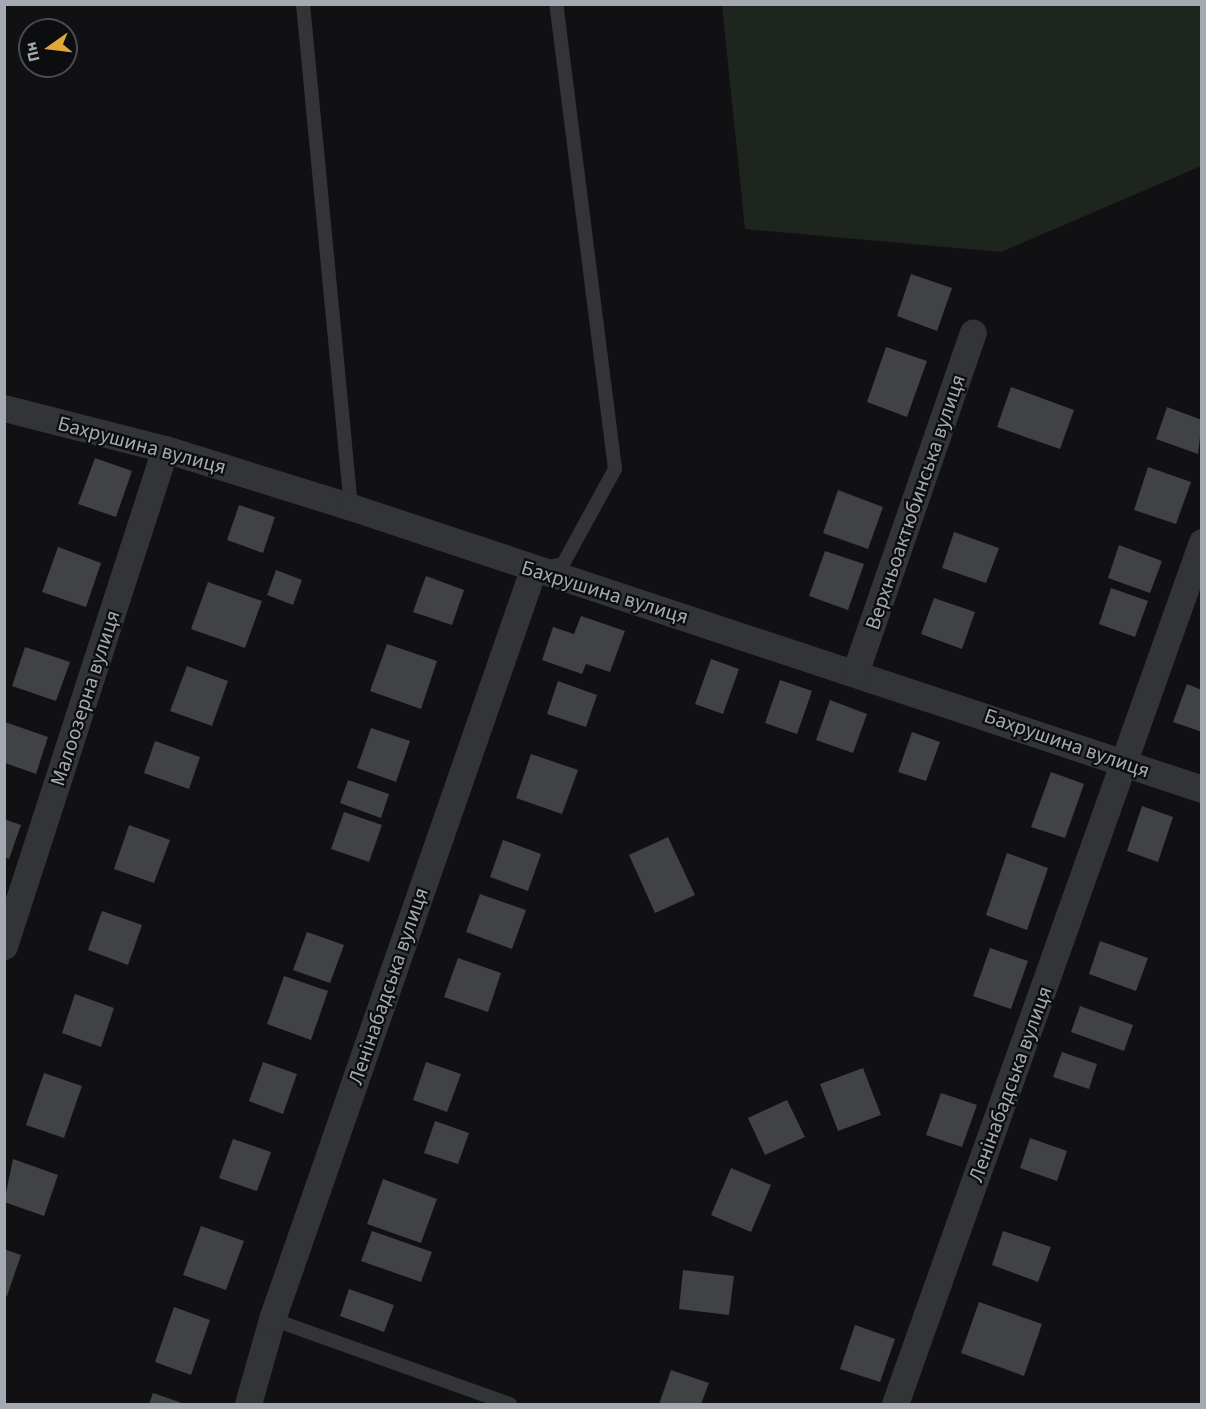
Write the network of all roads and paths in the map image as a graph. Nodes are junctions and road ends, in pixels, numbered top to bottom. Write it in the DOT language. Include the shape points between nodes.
graph roads {
  1 [pos="303,4"];
  2 [pos="556,4"];
  3 [pos="973,333"];
  4 [pos="4,408"];
  5 [pos="165,449"];
  6 [pos="351,507"];
  7 [pos="1202,542"];
  8 [pos="533,570"];
  9 [pos="856,670"];
  10 [pos="1124,763"];
  11 [pos="1202,789"];
  12 [pos="4,946"];
  13 [pos="272,1319"];
  14 [pos="248,1404"];
  15 [pos="510,1404"];
  16 [pos="895,1404"];
  1 -- 6 [label="lane"];
  2 -- 8 [label="lane" via="615,469 562,564"];
  3 -- 9 [label="street, Верхньоактюбинська вулиця"];
  4 -- 5 [label="street, Бахрушина вулиця"];
  5 -- 6 [label="street, Бахрушина вулиця"];
  5 -- 12 [label="street, Малоозерна вулиця"];
  6 -- 8 [label="street, Бахрушина вулиця"];
  7 -- 10 [label="street"];
  8 -- 9 [label="street, Бахрушина вулиця"];
  8 -- 13 [label="street, Ленінабадська вулиця"];
  9 -- 10 [label="street, Бахрушина вулиця"];
  10 -- 11 [label="street, Бахрушина вулиця"];
  10 -- 16 [label="street, Ленінабадська вулиця"];
  13 -- 14 [label="street, Ленінабадська вулиця"];
  13 -- 15 [label="lane"];
}
